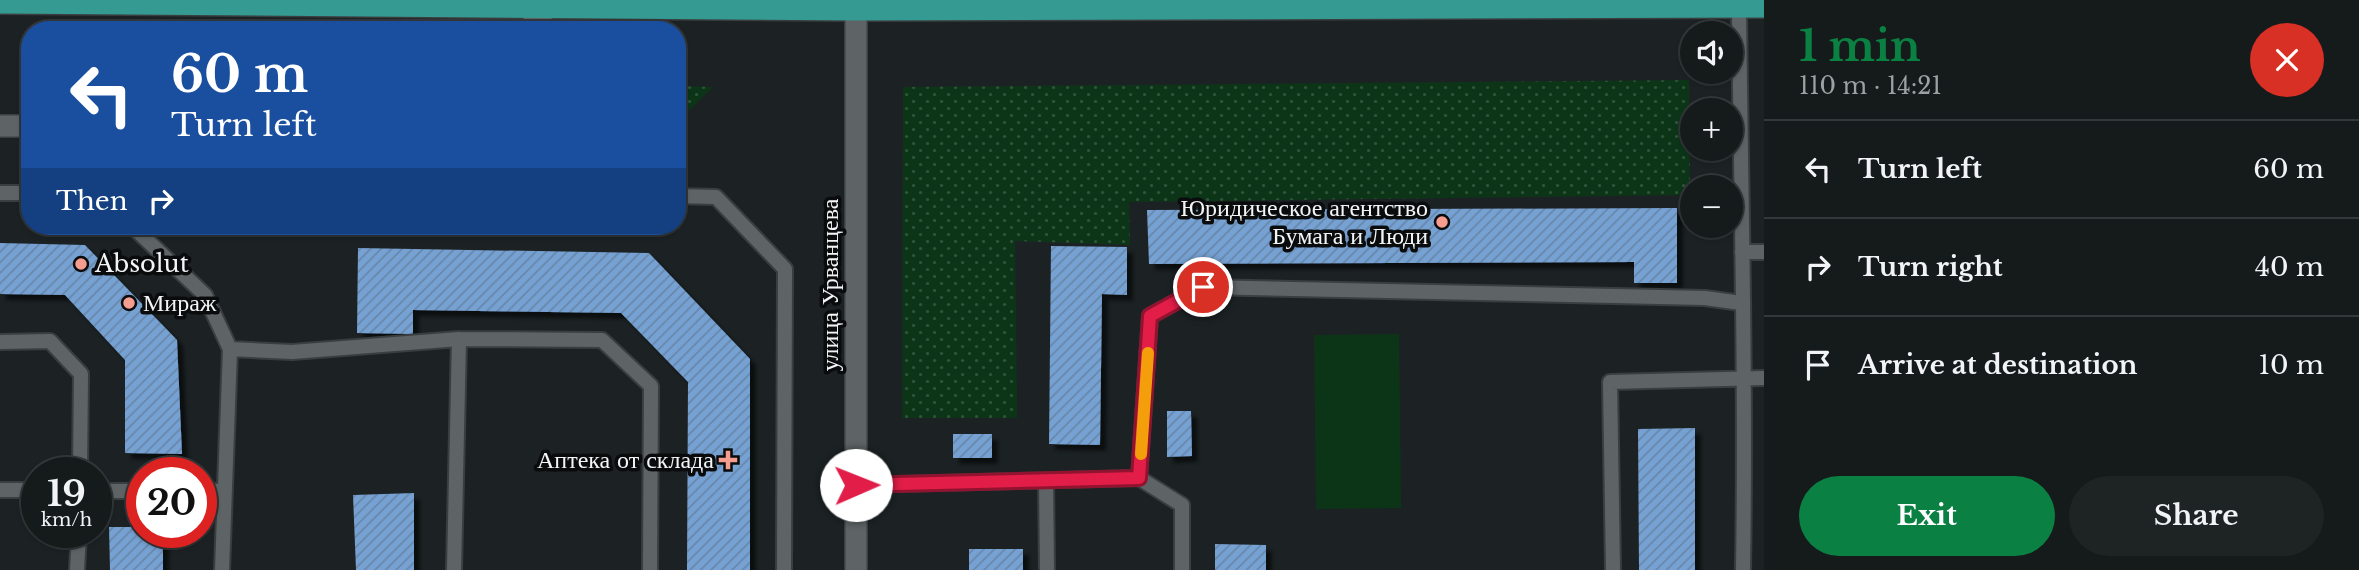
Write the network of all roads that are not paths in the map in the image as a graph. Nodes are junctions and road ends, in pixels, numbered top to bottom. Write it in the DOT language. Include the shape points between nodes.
graph roads {
  1 [pos="0,3"];
  2 [pos="855,5"];
  3 [pos="548,7"];
  4 [pos="1739,7"];
  5 [pos="1764,7"];
  6 [pos="535,21"];
  7 [pos="0,126"];
  8 [pos="21,127"];
  9 [pos="0,193"];
  10 [pos="21,193"];
  11 [pos="686,196"];
  12 [pos="142,235"];
  13 [pos="1742,252"];
  14 [pos="1764,252"];
  15 [pos="1741,303"];
  16 [pos="459,339"];
  17 [pos="0,342"];
  18 [pos="230,349"];
  19 [pos="1746,378"];
  20 [pos="1764,378"];
  21 [pos="80,457"];
  22 [pos="1139,478"];
  23 [pos="1046,480"];
  24 [pos="856,485"];
  25 [pos="0,490"];
  26 [pos="21,490"];
  27 [pos="217,491"];
  28 [pos="224,491"];
  29 [pos="78,548"];
  30 [pos="77,570"];
  31 [pos="222,570"];
  32 [pos="454,570"];
  33 [pos="650,570"];
  34 [pos="784,570"];
  35 [pos="856,570"];
  36 [pos="1047,570"];
  37 [pos="1182,570"];
  38 [pos="1613,570"];
  39 [pos="1743,570"];
  1 -- 3 [label="main road"];
  2 -- 3 [label="main road"];
  2 -- 4 [label="main road"];
  2 -- 24 [label="street, улица Урванцева"];
  3 -- 6 [label="street"];
  4 -- 5 [label="main road"];
  4 -- 13 [label="lane"];
  7 -- 8 [label="street"];
  9 -- 10 [label="lane"];
  11 -- 34 [label="lane" via="716,197 785,269"];
  12 -- 18 [label="lane" via="205,295"];
  13 -- 14 [label="lane"];
  13 -- 15 [label="lane"];
  15 -- 19 [label="lane"];
  15 -- 22 [label="lane" via="1705,298 1203,287 1150,316"];
  16 -- 18 [label="lane" via="292,352"];
  16 -- 32 [label="lane"];
  16 -- 33 [label="lane" via="602,340 651,386"];
  17 -- 21 [label="lane" via="50,341 81,374"];
  18 -- 28 [label="lane"];
  19 -- 20 [label="lane"];
  19 -- 38 [label="lane" via="1610,382"];
  19 -- 39 [label="lane"];
  22 -- 23 [label="lane"];
  22 -- 37 [label="lane" via="1182,505"];
  23 -- 24 [label="lane"];
  23 -- 36 [label="lane"];
  24 -- 35 [label="street, улица Урванцева"];
  25 -- 26 [label="lane"];
  27 -- 28 [label="lane"];
  28 -- 31 [label="lane"];
  29 -- 30 [label="lane"];
}
